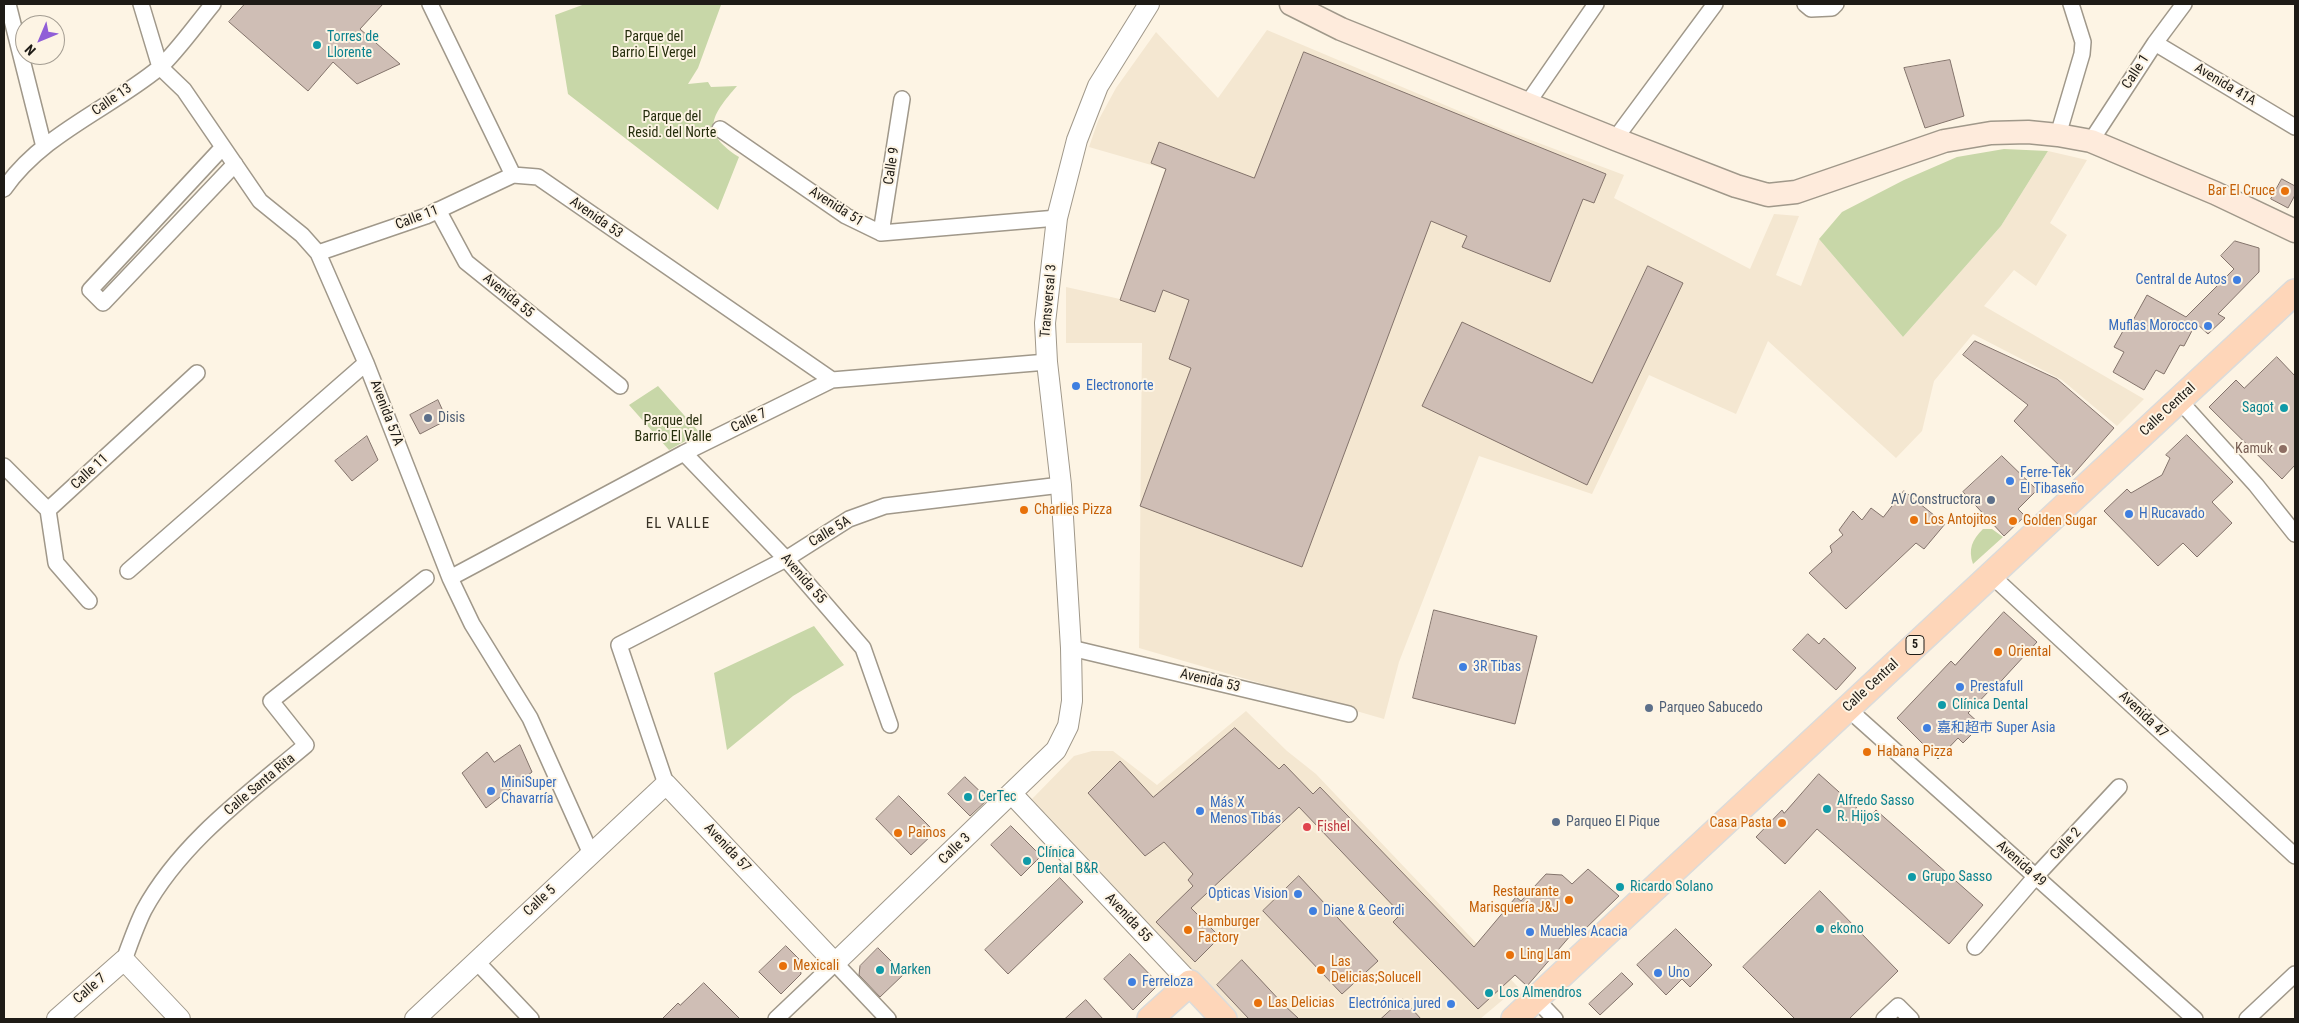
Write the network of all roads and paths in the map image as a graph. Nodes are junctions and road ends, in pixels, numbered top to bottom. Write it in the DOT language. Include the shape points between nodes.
graph roads {
  1 [pos="8,4"];
  2 [pos="141,4"];
  3 [pos="213,4"];
  4 [pos="430,4"];
  5 [pos="1149,4"];
  6 [pos="1291,4"];
  7 [pos="1596,4"];
  8 [pos="1715,4"];
  9 [pos="1805,4"];
  10 [pos="1836,4"];
  11 [pos="2071,4"];
  12 [pos="2184,4"];
  13 [pos="2155,43"];
  14 [pos="160,67"];
  15 [pos="902,100"];
  16 [pos="1527,104"];
  17 [pos="2295,127"];
  18 [pos="720,129"];
  19 [pos="2058,134"];
  20 [pos="1615,139"];
  21 [pos="2091,141"];
  22 [pos="44,147"];
  23 [pos="223,147"];
  24 [pos="235,164"];
  25 [pos="513,175"];
  26 [pos="4,189"];
  27 [pos="438,210"];
  28 [pos="1057,218"];
  29 [pos="2295,231"];
  30 [pos="881,233"];
  31 [pos="318,252"];
  32 [pos="2295,292"];
  33 [pos="1046,362"];
  34 [pos="366,363"];
  35 [pos="198,373"];
  36 [pos="832,380"];
  37 [pos="620,386"];
  38 [pos="2179,400"];
  39 [pos="684,453"];
  40 [pos="4,466"];
  41 [pos="1061,485"];
  42 [pos="48,510"];
  43 [pos="2295,534"];
  44 [pos="786,559"];
  45 [pos="128,571"];
  46 [pos="1991,575"];
  47 [pos="426,578"];
  48 [pos="450,578"];
  49 [pos="89,601"];
  50 [pos="619,645"];
  51 [pos="1071,648"];
  52 [pos="1847,708"];
  53 [pos="1348,714"];
  54 [pos="890,725"];
  55 [pos="666,784"];
  56 [pos="2119,787"];
  57 [pos="1012,794"];
  58 [pos="591,854"];
  59 [pos="2295,856"];
  60 [pos="2036,876"];
  61 [pos="1975,947"];
  62 [pos="124,960"];
  63 [pos="477,962"];
  64 [pos="835,963"];
  65 [pos="2295,974"];
  66 [pos="1190,983"];
  67 [pos="1535,998"];
  68 [pos="57,1019"];
  69 [pos="180,1019"];
  70 [pos="416,1019"];
  71 [pos="531,1019"];
  72 [pos="776,1019"];
  73 [pos="888,1019"];
  74 [pos="1150,1019"];
  75 [pos="1224,1019"];
  76 [pos="1514,1019"];
  77 [pos="1555,1019"];
  78 [pos="1884,1019"];
  79 [pos="1911,1019"];
  80 [pos="2195,1019"];
  81 [pos="2247,1019"];
  1 -- 22 [label="street"];
  2 -- 14 [label="street, Avenida 57A"];
  3 -- 14 [label="street, Calle 13"];
  4 -- 25 [label="street"];
  5 -- 28 [label="street, Transversal 3" via="1098,86 1077,140"];
  6 -- 16 [label="main road" via="1341,29"];
  7 -- 16 [label="street"];
  8 -- 20 [label="street"];
  9 -- 10 [label="street" via="1812,9 1832,8"];
  11 -- 19 [label="street" via="2083,42 2082,54"];
  12 -- 13 [label="street, Calle 1"];
  13 -- 17 [label="street, Avenida 41A"];
  13 -- 21 [label="street, Calle 1"];
  14 -- 22 [label="street, Calle 13"];
  14 -- 23 [label="street, Avenida 57A" via="184,90"];
  15 -- 30 [label="street, Calle 9"];
  16 -- 20 [label="main road"];
  18 -- 30 [label="street, Avenida 51" via="846,216"];
  19 -- 20 [label="main road" via="1991,133 1944,141 1796,192 1768,195 1736,186"];
  19 -- 21 [label="main road"];
  21 -- 29 [label="main road" via="2183,178"];
  22 -- 26 [label="street, Calle 13"];
  23 -- 24 [label="street, Avenida 57A"];
  23 -- 24 [label="street" via="90,290 103,303"];
  24 -- 31 [label="street, Avenida 57A" via="260,201"];
  25 -- 27 [label="street, Calle 11"];
  25 -- 36 [label="street, Avenida 53" via="538,177"];
  27 -- 31 [label="street, Calle 11"];
  27 -- 37 [label="street, Avenida 55" via="466,262"];
  28 -- 30 [label="street"];
  28 -- 33 [label="street, Transversal 3" via="1045,323"];
  31 -- 34 [label="street, Avenida 57A"];
  32 -- 38 [label="main road, Calle Central / 5"];
  33 -- 36 [label="street, Calle 7"];
  33 -- 41 [label="street, Transversal 3"];
  34 -- 45 [label="street"];
  34 -- 48 [label="street, Avenida 57A"];
  35 -- 42 [label="street, Calle 11"];
  36 -- 39 [label="street, Calle 7"];
  38 -- 43 [label="street" via="2256,485"];
  38 -- 46 [label="main road, Calle Central / 5"];
  39 -- 44 [label="street, Avenida 55"];
  39 -- 48 [label="street, Calle 7"];
  40 -- 42 [label="street"];
  41 -- 44 [label="street, Calle 5A" via="885,506 849,519"];
  41 -- 51 [label="street, Transversal 3"];
  42 -- 49 [label="street" via="56,563"];
  44 -- 50 [label="street, Calle 5A"];
  44 -- 54 [label="street, Avenida 55" via="863,648"];
  46 -- 52 [label="main road, Calle Central / 5"];
  46 -- 59 [label="street, Avenida 47"];
  47 -- 62 [label="street, Calle Santa Rita" via="271,701 306,746 210,828 171,870 144,911"];
  48 -- 58 [label="street, Avenida 57A" via="472,624 530,718"];
  50 -- 55 [label="street, Avenida 57"];
  51 -- 53 [label="street, Avenida 53"];
  51 -- 57 [label="street, Calle 3" via="1072,702 1068,726 1056,750"];
  52 -- 60 [label="street, Avenida 49"];
  52 -- 67 [label="main road, Calle Central / 5"];
  55 -- 58 [label="street, Calle 5"];
  55 -- 64 [label="street, Avenida 57"];
  56 -- 60 [label="street, Calle 2"];
  57 -- 64 [label="street, Calle 3"];
  57 -- 66 [label="street, Avenida 55"];
  58 -- 63 [label="street, Calle 5"];
  60 -- 61 [label="street, Calle 2"];
  60 -- 80 [label="street, Avenida 49"];
  62 -- 68 [label="street, Calle 7"];
  62 -- 69 [label="street"];
  63 -- 70 [label="street, Calle 5"];
  63 -- 71 [label="street"];
  64 -- 72 [label="street, Calle 3"];
  64 -- 73 [label="street, Avenida 57"];
  65 -- 81 [label="street"];
  66 -- 74 [label="main road"];
  66 -- 75 [label="main road, Avenida 55"];
  67 -- 76 [label="main road, Calle Central / 5"];
  67 -- 77 [label="street"];
  78 -- 79 [label="street" via="1898,1006"];
}
